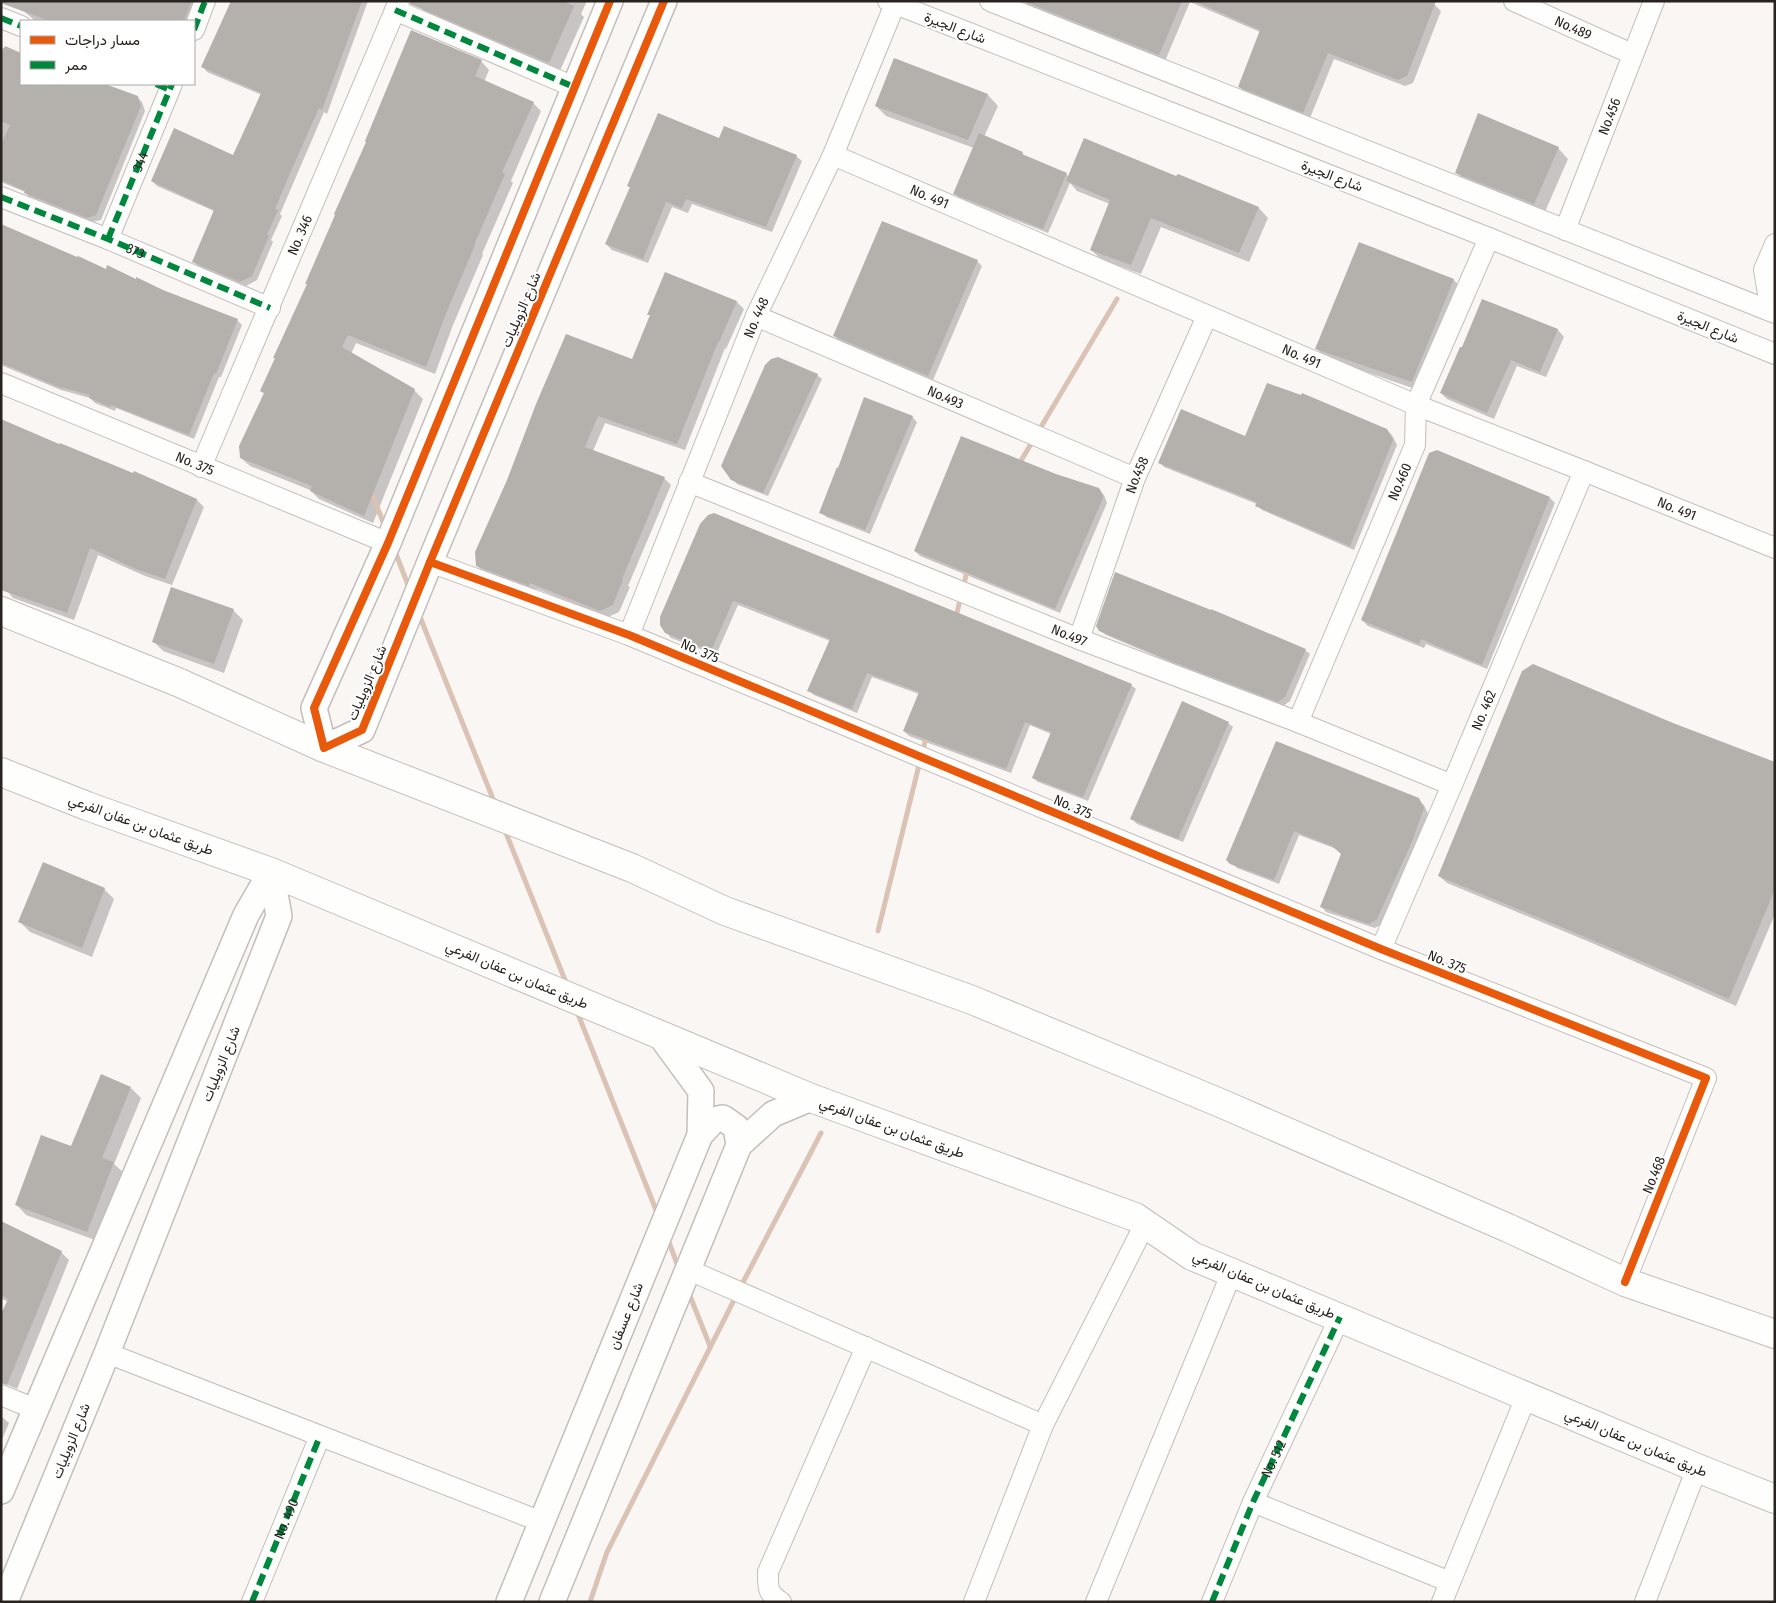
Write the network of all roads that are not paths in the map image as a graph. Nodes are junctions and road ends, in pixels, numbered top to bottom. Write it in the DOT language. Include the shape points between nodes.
graph roads {
  1 [pos="205,1"];
  2 [pos="610,1"];
  3 [pos="664,1"];
  4 [pos="990,1"];
  5 [pos="1514,1"];
  6 [pos="1654,1"];
  7 [pos="892,3"];
  8 [pos="397,6"];
  9 [pos="1,18"];
  10 [pos="20,26"];
  11 [pos="195,27"];
  12 [pos="1632,54"];
  13 [pos="166,86"];
  14 [pos="574,87"];
  15 [pos="833,155"];
  16 [pos="1,197"];
  17 [pos="1565,230"];
  18 [pos="1490,238"];
  19 [pos="108,239"];
  20 [pos="1775,244"];
  21 [pos="270,308"];
  22 [pos="1774,311"];
  23 [pos="756,316"];
  24 [pos="1207,316"];
  25 [pos="1775,354"];
  26 [pos="1,383"];
  27 [pos="1416,405"];
  28 [pos="201,467"];
  29 [pos="1584,471"];
  30 [pos="1135,478"];
  31 [pos="689,482"];
  32 [pos="388,543"];
  33 [pos="1775,548"];
  34 [pos="430,562"];
  35 [pos="1,611"];
  36 [pos="1,631"];
  37 [pos="629,635"];
  38 [pos="1079,639"];
  39 [pos="180,683"];
  40 [pos="1298,722"];
  41 [pos="324,748"];
  42 [pos="1,761"];
  43 [pos="1,772"];
  44 [pos="1452,785"];
  45 [pos="87,806"];
  46 [pos="271,872"];
  47 [pos="1381,949"];
  48 [pos="660,1035"];
  49 [pos="1706,1078"];
  50 [pos="811,1098"];
  51 [pos="700,1135"];
  52 [pos="739,1145"];
  53 [pos="1145,1224"];
  54 [pos="689,1270"];
  55 [pos="1232,1272"];
  56 [pos="1625,1282"];
  57 [pos="1340,1317"];
  58 [pos="1775,1334"];
  59 [pos="866,1347"];
  60 [pos="107,1353"];
  61 [pos="1,1395"];
  62 [pos="1526,1397"];
  63 [pos="35,1409"];
  64 [pos="1043,1425"];
  65 [pos="320,1436"];
  66 [pos="1696,1468"];
  67 [pos="1,1491"];
  68 [pos="1775,1499"];
  69 [pos="1253,1502"];
  70 [pos="542,1522"];
  71 [pos="1450,1582"];
  72 [pos="5,1602"];
  73 [pos="252,1602"];
  74 [pos="509,1602"];
  75 [pos="552,1602"];
  76 [pos="781,1602"];
  77 [pos="974,1602"];
  78 [pos="1096,1602"];
  79 [pos="1212,1602"];
  80 [pos="1442,1602"];
  81 [pos="1645,1602"];
  1 -- 11 [label="street"];
  2 -- 14 [label="street"];
  3 -- 34 [label="street, شارع الزويليات"];
  4 -- 17 [label="street"];
  5 -- 12 [label="street, No.489"];
  6 -- 12 [label="street, No.456"];
  7 -- 15 [label="street, No. 448"];
  7 -- 18 [label="street, شارع الجيرة"];
  8 -- 14 [label="street"];
  8 -- 21 [label="street, No. 346"];
  9 -- 10 [label="street"];
  12 -- 17 [label="street, No.456"];
  13 -- 19 [label="street, 344"];
  14 -- 32 [label="street"];
  15 -- 23 [label="street, No. 448"];
  15 -- 24 [label="street, No. 491"];
  16 -- 19 [label="street, 373"];
  17 -- 22 [label="street"];
  18 -- 25 [label="street, شارع الجيرة"];
  18 -- 27 [label="street, No.460"];
  19 -- 21 [label="street, 373"];
  20 -- 22 [label="street" via="1764,270"];
  21 -- 28 [label="street, No. 346"];
  23 -- 30 [label="street, No.493"];
  23 -- 31 [label="street, No. 448"];
  24 -- 27 [label="street, No. 491"];
  24 -- 30 [label="street, No.458"];
  26 -- 28 [label="street, No. 375"];
  27 -- 29 [label="street, No. 491"];
  27 -- 40 [label="street, No.460" via="1415,445"];
  28 -- 32 [label="street, No. 375"];
  29 -- 33 [label="street, No. 491"];
  29 -- 44 [label="street, No. 462"];
  30 -- 38 [label="street, No.458"];
  31 -- 37 [label="street, No. 448"];
  31 -- 38 [label="street, No.497"];
  32 -- 41 [label="street" via="314,708"];
  34 -- 37 [label="street, No. 375"];
  34 -- 41 [label="street, شارع الزويليات" via="362,730"];
  35 -- 39 [label="main road"];
  36 -- 39 [label="main road"];
  37 -- 47 [label="street, No. 375"];
  38 -- 40 [label="street, No.497"];
  39 -- 41 [label="main road"];
  40 -- 44 [label="street, No.497"];
  41 -- 56 [label="main road" via="632,868 725,911 972,1000 1218,1102"];
  42 -- 45 [label="main road"];
  43 -- 45 [label="main road, طريق عثمان بن عفان الفرعي"];
  44 -- 47 [label="street, No. 462"];
  45 -- 46 [label="main road, طريق عثمان بن عفان الفرعي"];
  46 -- 48 [label="main road, طريق عثمان بن عفان الفرعي"];
  46 -- 60 [label="street, شارع الزويليات" via="279,916"];
  46 -- 63 [label="street" via="246,915"];
  47 -- 49 [label="street, No. 375"];
  48 -- 50 [label="main road, طريق عثمان بن عفان الفرعي"];
  48 -- 51 [label="street, شارع عسفان" via="701,1091"];
  49 -- 56 [label="street, No.468"];
  50 -- 52 [label="street" via="773,1114"];
  50 -- 53 [label="main road, طريق عثمان بن عفان الفرعي" via="1126,1214"];
  51 -- 52 [label="street" via="714,1120 723,1118 736,1127"];
  51 -- 70 [label="street, شارع عسفان"];
  52 -- 54 [label="street"];
  53 -- 55 [label="main road, طريق عثمان بن عفان الفرعي" via="1192,1256"];
  53 -- 64 [label="street"];
  54 -- 59 [label="street"];
  54 -- 75 [label="street"];
  55 -- 57 [label="main road, طريق عثمان بن عفان الفرعي"];
  55 -- 78 [label="street"];
  56 -- 58 [label="main road"];
  57 -- 62 [label="main road, طريق عثمان بن عفان الفرعي"];
  57 -- 69 [label="street, No. 512"];
  59 -- 64 [label="street"];
  59 -- 76 [label="street" via="768,1572 768,1590"];
  60 -- 65 [label="street"];
  60 -- 72 [label="street, شارع الزويليات"];
  61 -- 63 [label="street"];
  62 -- 66 [label="main road, طريق عثمان بن عفان الفرعي"];
  62 -- 71 [label="street"];
  63 -- 67 [label="street"];
  64 -- 77 [label="street"];
  65 -- 70 [label="street"];
  65 -- 73 [label="street, No. 490"];
  66 -- 68 [label="main road, طريق عثمان بن عفان الفرعي"];
  66 -- 81 [label="street"];
  69 -- 71 [label="street"];
  69 -- 79 [label="street, No. 512"];
  70 -- 74 [label="street, شارع عسفان"];
  71 -- 80 [label="street"];
}
